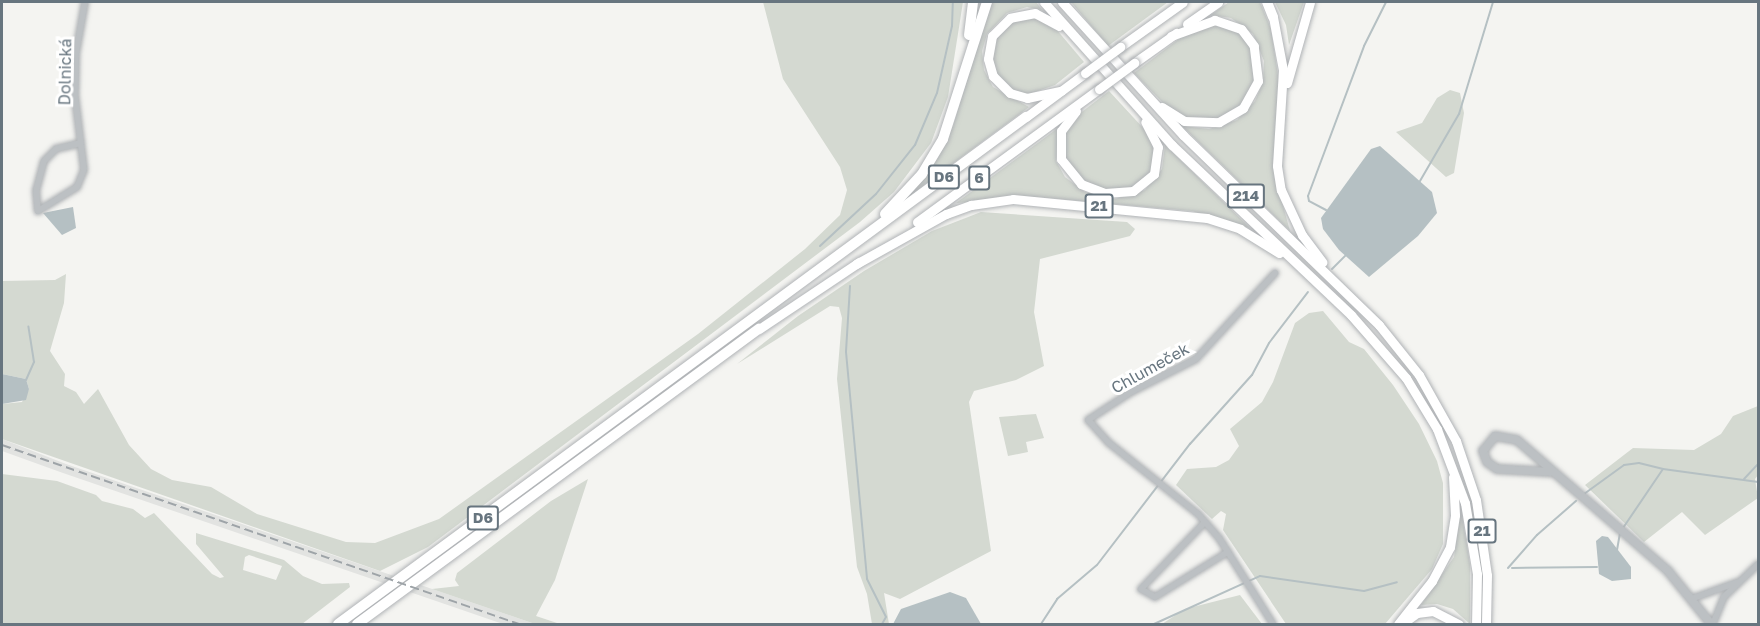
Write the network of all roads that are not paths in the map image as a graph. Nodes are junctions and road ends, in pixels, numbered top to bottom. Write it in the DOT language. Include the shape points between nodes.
graph roads {
  1 [pos="86,2"];
  2 [pos="973,2"];
  3 [pos="987,2"];
  4 [pos="1044,2"];
  5 [pos="1062,2"];
  6 [pos="1183,2"];
  7 [pos="1218,2"];
  8 [pos="1267,2"];
  9 [pos="1310,2"];
  10 [pos="1273,17"];
  11 [pos="1071,34"];
  12 [pos="1171,36"];
  13 [pos="964,68"];
  14 [pos="1100,89"];
  15 [pos="1061,91"];
  16 [pos="1144,94"];
  17 [pos="1134,105"];
  18 [pos="1282,109"];
  19 [pos="1026,117"];
  20 [pos="81,143"];
  21 [pos="862,237"];
  22 [pos="856,264"];
  23 [pos="1297,264"];
  24 [pos="1275,273"];
  25 [pos="1350,295"];
  26 [pos="759,329"];
  27 [pos="1450,460"];
  28 [pos="1551,472"];
  29 [pos="1205,522"];
  30 [pos="1228,552"];
  31 [pos="1758,564"];
  32 [pos="1487,575"];
  33 [pos="1738,582"];
  34 [pos="1691,599"];
  35 [pos="338,624"];
  36 [pos="357,624"];
  37 [pos="1273,624"];
  38 [pos="1400,624"];
  39 [pos="1459,624"];
  40 [pos="1476,624"];
  41 [pos="1486,624"];
  42 [pos="1493,624"];
  43 [pos="1712,624"];
  1 -- 20 [label="street, Dolnická" via="76,54 75,96"];
  2 -- 13 [label="highway"];
  3 -- 13 [label="highway"];
  4 -- 11 [label="highway, 214"];
  5 -- 16 [label="highway, 214"];
  6 -- 15 [label="highway, bridge"];
  7 -- 12 [label="highway, 6"];
  8 -- 10 [label="highway, 21"];
  9 -- 18 [label="highway"];
  10 -- 18 [label="highway, 21" via="1281,52"];
  11 -- 15 [label="highway" via="1045,16 1019,14 1000,26 988,52 993,76 1010,93 1027,98"];
  11 -- 17 [label="highway, 214"];
  12 -- 14 [label="highway, 6, bridge"];
  12 -- 16 [label="highway, 6" via="1215,20 1240,28 1254,46 1258,62 1258,81 1251,98 1234,115 1202,124 1184,121"];
  13 -- 21 [label="highway" via="949,122 933,157 910,189"];
  14 -- 17 [label="highway, 6" via="1071,116 1059,141 1064,167 1088,187 1124,193 1142,186 1154,174 1158,147"];
  14 -- 22 [label="highway, 6"];
  15 -- 19 [label="highway"];
  16 -- 25 [label="highway, 214"];
  17 -- 23 [label="highway, 214"];
  18 -- 25 [label="highway, 21" via="1277,166 1285,204 1309,246"];
  19 -- 21 [label="highway, D6"];
  20 -- 20 [label="street, Dolnická" via="56,149 44,161 36,190 38,211 76,187 84,170"];
  21 -- 35 [label="highway, D6"];
  22 -- 23 [label="highway, 21" via="946,214 978,203 1014,200 1207,218 1240,229"];
  22 -- 26 [label="highway, 6"];
  23 -- 27 [label="highway, 21" via="1389,355 1424,404"];
  24 -- 29 [label="street, Chlumeček" via="1198,358 1131,392 1088,420 1120,452"];
  25 -- 32 [label="highway, 21" via="1404,355 1448,425 1476,500"];
  26 -- 36 [label="highway, D6"];
  27 -- 38 [label="highway, 21" via="1455,507 1450,547 1432,581"];
  27 -- 40 [label="highway, 21" via="1473,539"];
  28 -- 28 [label="street" via="1506,436 1488,441 1483,451 1487,462 1497,469"];
  28 -- 34 [label="street" via="1613,521 1668,571"];
  29 -- 30 [label="street"];
  29 -- 30 [label="street" via="1141,589 1155,597"];
  30 -- 37 [label="street"];
  31 -- 33 [label="street"];
  32 -- 41 [label="highway, 21"];
  32 -- 42 [label="highway"];
  33 -- 34 [label="street"];
  33 -- 43 [label="street" via="1721,602"];
  34 -- 43 [label="street"];
  38 -- 39 [label="highway, 21" via="1417,613 1433,611"];
}
